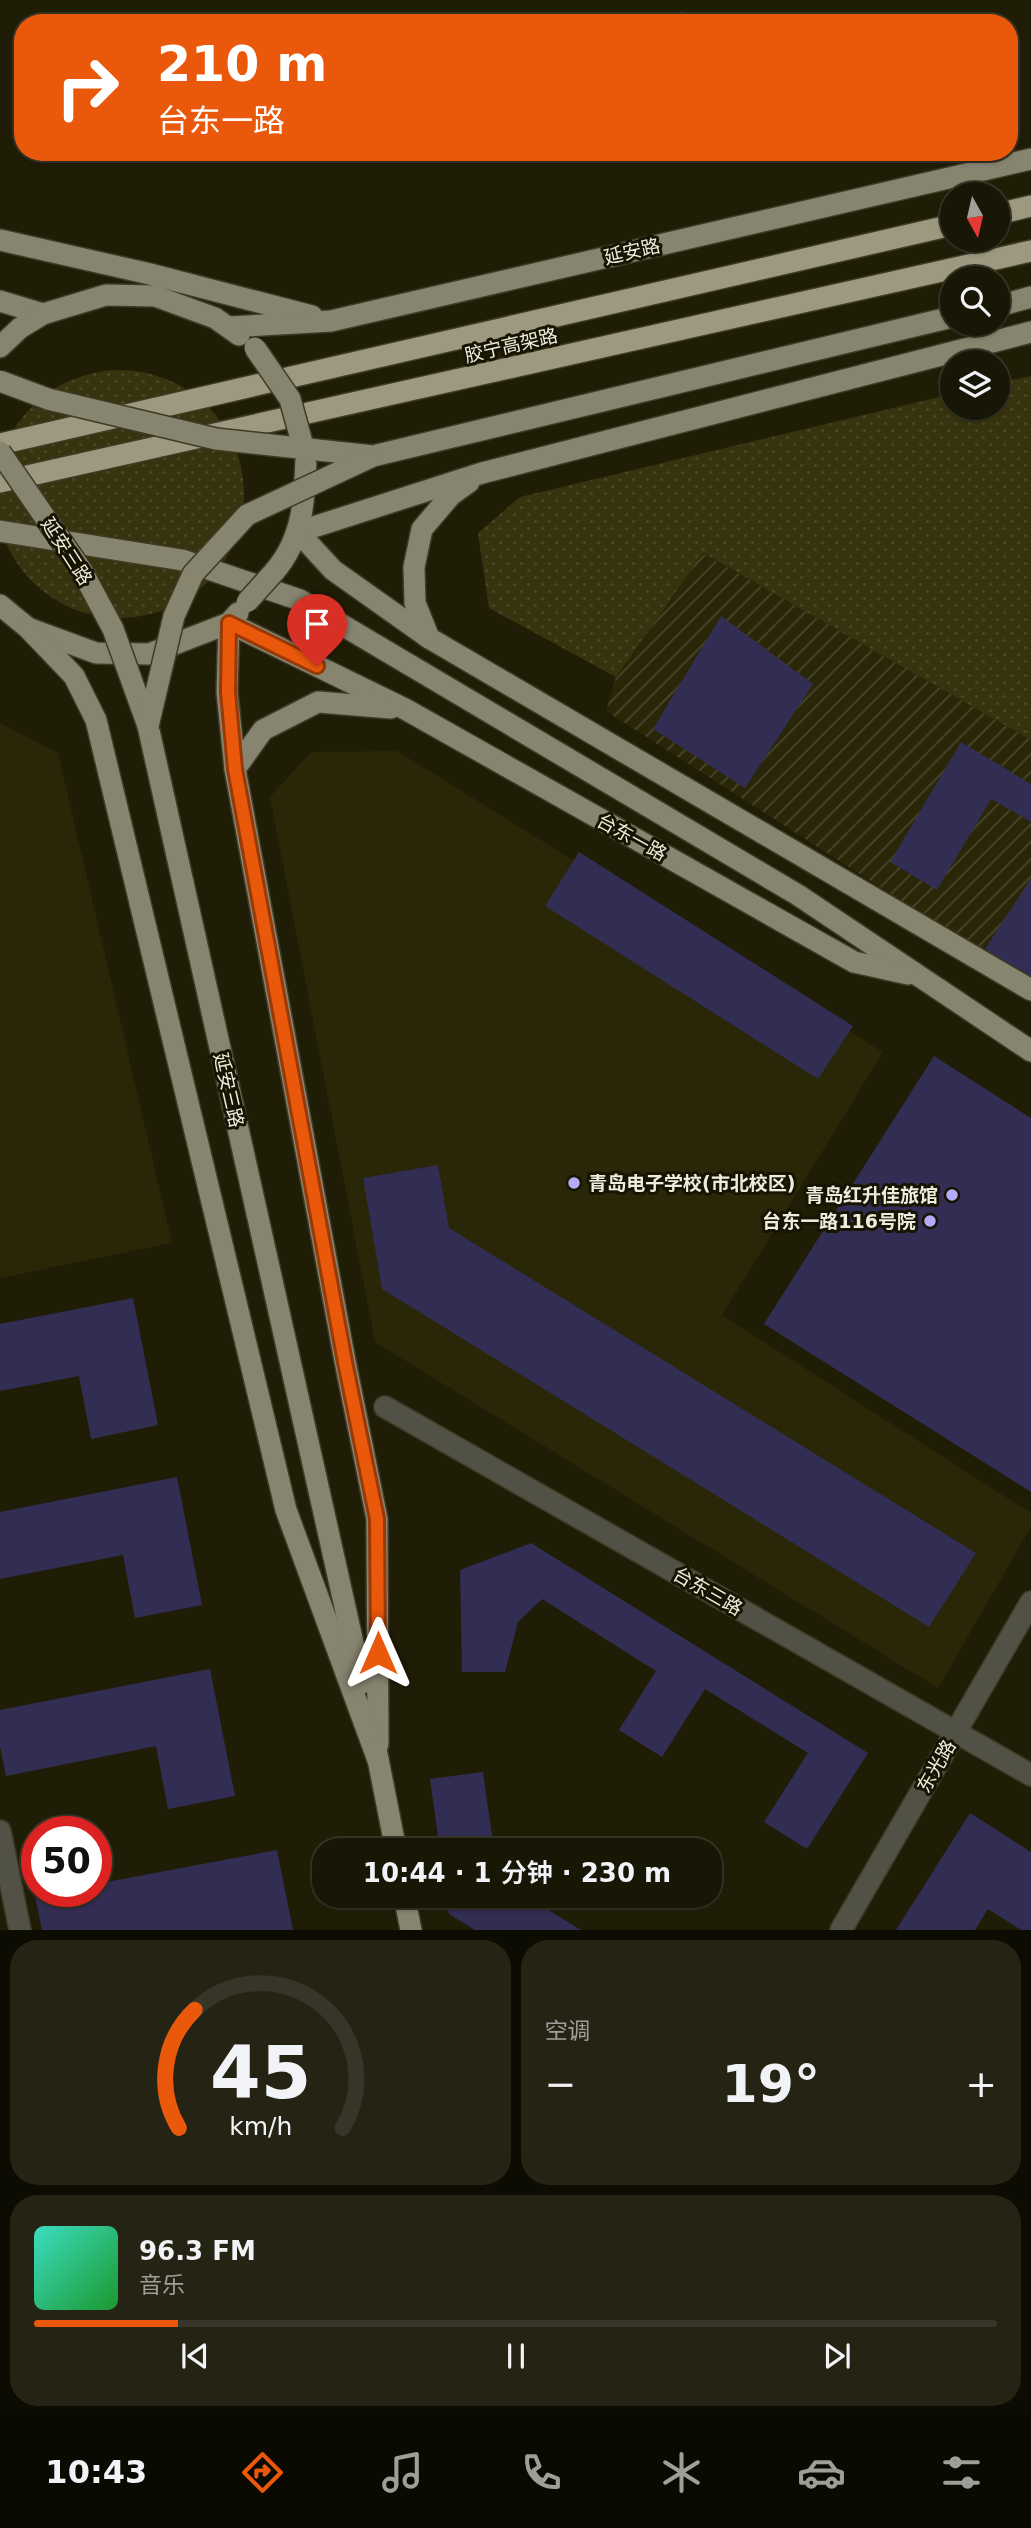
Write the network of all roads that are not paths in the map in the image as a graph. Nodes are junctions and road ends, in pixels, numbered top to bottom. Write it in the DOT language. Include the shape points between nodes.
graph roads {
  1 [pos="1031,159"];
  2 [pos="1031,206"];
  3 [pos="1010,211"];
  4 [pos="940,228"];
  5 [pos="0,240"];
  6 [pos="1031,251"];
  7 [pos="1031,297"];
  8 [pos="0,301"];
  9 [pos="1010,303"];
  10 [pos="43,314"];
  11 [pos="940,320"];
  12 [pos="331,321"];
  13 [pos="230,327"];
  14 [pos="1031,332"];
  15 [pos="0,348"];
  16 [pos="0,381"];
  17 [pos="0,444"];
  18 [pos="0,452"];
  19 [pos="373,456"];
  20 [pos="482,473"];
  21 [pos="0,482"];
  22 [pos="0,531"];
  23 [pos="298,532"];
  24 [pos="0,606"];
  25 [pos="0,620"];
  26 [pos="229,623"];
  27 [pos="28,628"];
  28 [pos="429,638"];
  29 [pos="405,709"];
  30 [pos="148,726"];
  31 [pos="235,769"];
  32 [pos="920,977"];
  33 [pos="1031,990"];
  34 [pos="1031,1051"];
  35 [pos="385,1407"];
  36 [pos="1031,1602"];
  37 [pos="956,1732"];
  38 [pos="378,1760"];
  39 [pos="1031,1775"];
  40 [pos="0,1831"];
  41 [pos="394,1838"];
  42 [pos="407,1908"];
  43 [pos="20,1930"];
  44 [pos="411,1930"];
  45 [pos="841,1930"];
  1 -- 12 [label="main road, 延安路"];
  2 -- 3 [label="highway"];
  4 -- 17 [label="highway, 胶宁高架路"];
  5 -- 12 [label="main road"];
  6 -- 21 [label="highway, 胶宁高架路"];
  7 -- 9 [label="main road"];
  8 -- 10 [label="main road"];
  10 -- 13 [label="main road" via="106,295 155,296"];
  10 -- 15 [label="main road"];
  11 -- 19 [label="main road"];
  12 -- 13 [label="main road, 延安路"];
  13 -- 23 [label="main road, bridge" via="254,348 290,399 306,457 305,501"];
  14 -- 20 [label="main road"];
  16 -- 19 [label="main road, bridge" via="48,399 216,439"];
  18 -- 30 [label="main road, 延安三路, bridge" via="82,571 113,629"];
  19 -- 30 [label="main road, bridge" via="247,515 193,574 174,616"];
  20 -- 23 [label="main road"];
  20 -- 28 [label="main road" via="450,495 422,529 414,567 415,603"];
  22 -- 32 [label="main road" via="182,560 300,600 798,895"];
  23 -- 26 [label="main road, bridge" via="286,558"];
  23 -- 28 [label="main road" via="333,570"];
  24 -- 27 [label="main road"];
  25 -- 27 [label="main road"];
  26 -- 27 [label="main road" via="149,654 96,653"];
  26 -- 29 [label="main road, 台东一路"];
  26 -- 31 [label="main road, 延安三路" via="228,692"];
  27 -- 38 [label="main road, 延安三路" via="74,676 96,720 286,1510"];
  28 -- 33 [label="main road"];
  29 -- 31 [label="main road" via="318,702 263,730"];
  29 -- 32 [label="main road, 台东一路" via="854,962"];
  30 -- 38 [label="main road, 延安三路"];
  31 -- 38 [label="main road, 延安三路" via="377,1519"];
  32 -- 34 [label="main road, 台东一路"];
  35 -- 37 [label="street, 台东三路"];
  36 -- 37 [label="street, 东光路"];
  37 -- 39 [label="street, 台东三路"];
  37 -- 45 [label="street, 东光路"];
  38 -- 41 [label="main road, 延安三路"];
  40 -- 43 [label="street"];
  42 -- 44 [label="main road"];
}
